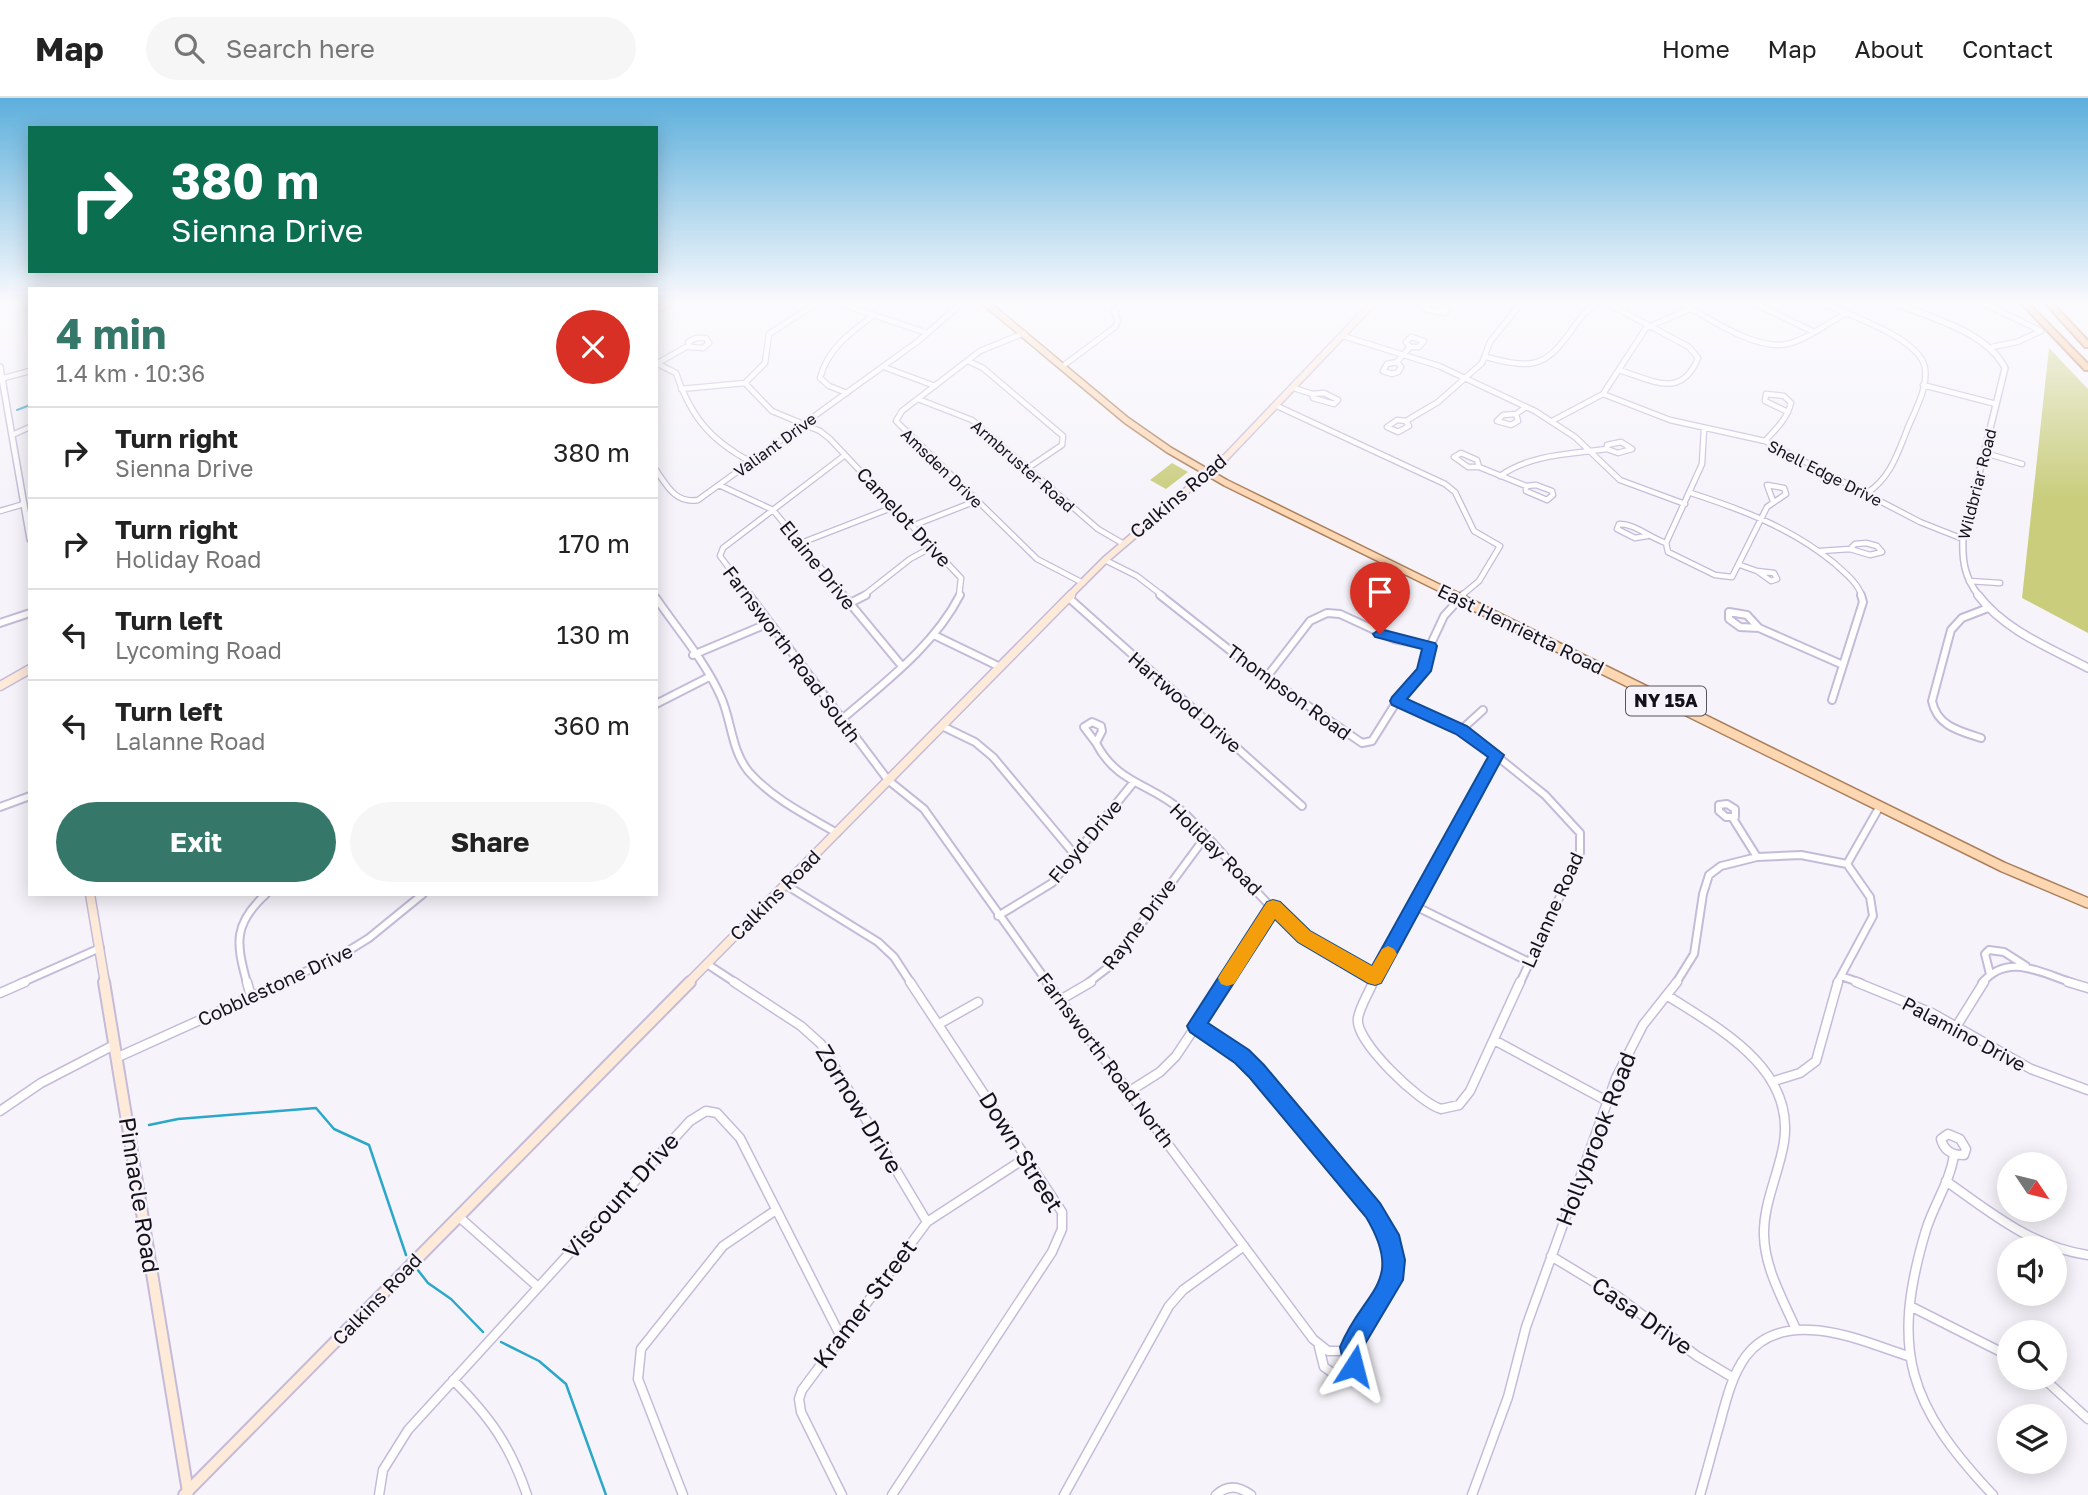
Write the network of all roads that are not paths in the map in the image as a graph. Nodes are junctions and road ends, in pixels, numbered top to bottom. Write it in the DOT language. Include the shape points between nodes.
graph roads {
  1 [pos="667,368"];
  2 [pos="760,368"];
  3 [pos="823,368"];
  4 [pos="882,368"];
  5 [pos="887,368"];
  6 [pos="958,368"];
  7 [pos="983,368"];
  8 [pos="1066,368"];
  9 [pos="1313,368"];
  10 [pos="1438,368"];
  11 [pos="1474,368"];
  12 [pos="1694,368"];
  13 [pos="1925,368"];
  14 [pos="2005,368"];
  15 [pos="1619,370"];
  16 [pos="28,371"];
  17 [pos="1,378"];
  18 [pos="1464,378"];
  19 [pos="745,383"];
  20 [pos="1923,385"];
  21 [pos="935,386"];
  22 [pos="1294,388"];
  23 [pos="681,389"];
  24 [pos="847,393"];
  25 [pos="1312,394"];
  26 [pos="1602,394"];
  27 [pos="918,399"];
  28 [pos="1996,404"];
  29 [pos="1277,406"];
  30 [pos="1526,407"];
  31 [pos="1788,412"];
  32 [pos="1516,414"];
  33 [pos="1554,420"];
  34 [pos="1406,421"];
  35 [pos="804,425"];
  36 [pos="28,428"];
  37 [pos="1704,428"];
  38 [pos="12,435"];
  39 [pos="1765,441"];
  40 [pos="1607,449"];
  41 [pos="1591,452"];
  42 [pos="1985,453"];
  43 [pos="845,455"];
  44 [pos="751,461"];
  45 [pos="2022,464"];
  46 [pos="1479,467"];
  47 [pos="1028,468"];
  48 [pos="658,473"];
  49 [pos="1208,473"];
  50 [pos="1500,475"];
  51 [pos="719,485"];
  52 [pos="1526,486"];
  53 [pos="1691,493"];
  54 [pos="1867,493"];
  55 [pos="976,501"];
  56 [pos="1773,501"];
  57 [pos="1685,504"];
  58 [pos="24,505"];
  59 [pos="894,507"];
  60 [pos="773,509"];
  61 [pos="0,511"];
  62 [pos="1761,516"];
  63 [pos="912,526"];
  64 [pos="28,528"];
  65 [pos="1647,536"];
  66 [pos="1963,540"];
  67 [pos="1666,542"];
  68 [pos="801,543"];
  69 [pos="1122,543"];
  70 [pos="932,547"];
  71 [pos="1850,549"];
  72 [pos="1820,551"];
  73 [pos="1105,560"];
  74 [pos="1740,565"];
  75 [pos="1757,571"];
  76 [pos="1969,581"];
  77 [pos="1083,583"];
  78 [pos="2000,583"];
  79 [pos="1069,598"];
  80 [pos="1458,599"];
  81 [pos="658,601"];
  82 [pos="850,603"];
  83 [pos="1989,608"];
  84 [pos="28,614"];
  85 [pos="0,623"];
  86 [pos="769,623"];
  87 [pos="1759,628"];
  88 [pos="934,635"];
  89 [pos="1430,646"];
  90 [pos="693,655"];
  91 [pos="901,665"];
  92 [pos="1843,665"];
  93 [pos="1000,667"];
  94 [pos="2088,668"];
  95 [pos="28,670"];
  96 [pos="709,677"];
  97 [pos="1266,678"];
  98 [pos="0,687"];
  99 [pos="1832,700"];
  100 [pos="1397,701"];
  101 [pos="658,703"];
  102 [pos="1483,710"];
  103 [pos="841,720"];
  104 [pos="942,726"];
  105 [pos="1461,730"];
  106 [pos="1981,738"];
  107 [pos="1096,743"];
  108 [pos="1496,755"];
  109 [pos="888,780"];
  110 [pos="1133,783"];
  111 [pos="28,797"];
  112 [pos="1302,806"];
  113 [pos="1880,806"];
  114 [pos="0,807"];
  115 [pos="1732,817"];
  116 [pos="837,832"];
  117 [pos="1206,836"];
  118 [pos="1075,855"];
  119 [pos="1757,857"];
  120 [pos="1847,864"];
  121 [pos="786,885"];
  122 [pos="90,896"];
  123 [pos="264,896"];
  124 [pos="420,896"];
  125 [pos="2088,903"];
  126 [pos="1415,906"];
  127 [pos="1273,907"];
  128 [pos="998,916"];
  129 [pos="100,948"];
  130 [pos="1529,962"];
  131 [pos="707,964"];
  132 [pos="2029,968"];
  133 [pos="1990,974"];
  134 [pos="1841,976"];
  135 [pos="1375,978"];
  136 [pos="2088,988"];
  137 [pos="0,993"];
  138 [pos="1668,996"];
  139 [pos="251,998"];
  140 [pos="1060,1000"];
  141 [pos="978,1002"];
  142 [pos="939,1024"];
  143 [pos="1196,1026"];
  144 [pos="1956,1027"];
  145 [pos="1494,1040"];
  146 [pos="114,1045"];
  147 [pos="116,1058"];
  148 [pos="1774,1081"];
  149 [pos="2088,1090"];
  150 [pos="1130,1091"];
  151 [pos="1607,1101"];
  152 [pos="0,1111"];
  153 [pos="1954,1155"];
  154 [pos="1027,1157"];
  155 [pos="1946,1181"];
  156 [pos="776,1210"];
  157 [pos="458,1216"];
  158 [pos="927,1222"];
  159 [pos="1244,1246"];
  160 [pos="1551,1256"];
  161 [pos="2086,1257"];
  162 [pos="538,1287"];
  163 [pos="1910,1306"];
  164 [pos="1795,1327"];
  165 [pos="840,1335"];
  166 [pos="1320,1347"];
  167 [pos="1351,1347"];
  168 [pos="1997,1350"];
  169 [pos="1908,1356"];
  170 [pos="1732,1377"];
  171 [pos="453,1380"];
  172 [pos="2056,1390"];
  173 [pos="2088,1419"];
  174 [pos="187,1494"];
  175 [pos="379,1495"];
  176 [pos="527,1495"];
  177 [pos="683,1495"];
  178 [pos="842,1495"];
  179 [pos="892,1495"];
  180 [pos="1064,1495"];
  181 [pos="1216,1495"];
  182 [pos="1251,1495"];
  183 [pos="1472,1495"];
  184 [pos="1700,1495"];
  185 [pos="1993,1495"];
  1 -- 23 [label="street" via="676,373"];
  2 -- 19 [label="street"];
  3 -- 24 [label="street" via="825,383"];
  4 -- 24 [label="street, Valiant Drive"];
  5 -- 21 [label="street"];
  6 -- 21 [label="street, Amsden Drive"];
  7 -- 47 [label="street" via="1063,436 1062,445"];
  8 -- 49 [label="main road, East Henrietta Road / NY 15A" via="1132,424"];
  9 -- 22 [label="main road, Calkins Road"];
  10 -- 18 [label="street"];
  11 -- 18 [label="street"];
  12 -- 15 [label="street" via="1687,380 1670,384"];
  13 -- 20 [label="street"];
  14 -- 28 [label="street, Wildbriar Road"];
  15 -- 26 [label="street"];
  16 -- 17 [label="street"];
  17 -- 38 [label="street"];
  18 -- 30 [label="street"];
  18 -- 34 [label="street" via="1442,399"];
  19 -- 23 [label="street"];
  19 -- 35 [label="street, Camelot Drive" via="772,411"];
  20 -- 28 [label="street"];
  20 -- 54 [label="street" via="1890,472 1880,486"];
  21 -- 27 [label="street, Amsden Drive"];
  22 -- 25 [label="street"];
  22 -- 29 [label="main road, Calkins Road"];
  23 -- 44 [label="street" via="686,404 723,447"];
  24 -- 35 [label="street, Valiant Drive"];
  25 -- 25 [label="street" via="1328,404 1338,400 1324,393"];
  26 -- 33 [label="street"];
  26 -- 37 [label="street, Shell Edge Drive"];
  27 -- 47 [label="street, Armbruster Road" via="972,421"];
  27 -- 55 [label="street, Amsden Drive" via="897,416 897,425"];
  28 -- 42 [label="street, Wildbriar Road"];
  29 -- 49 [label="main road, Calkins Road"];
  29 -- 80 [label="street, Thompson Road" via="1452,489 1474,531 1500,546 1479,581"];
  30 -- 32 [label="street"];
  30 -- 33 [label="street"];
  31 -- 31 [label="street" via="1789,399 1766,394 1765,401"];
  31 -- 39 [label="street"];
  33 -- 41 [label="street"];
  35 -- 43 [label="street, Camelot Drive" via="825,434"];
  35 -- 44 [label="street, Valiant Drive"];
  36 -- 38 [label="street"];
  37 -- 39 [label="street, Shell Edge Drive"];
  37 -- 53 [label="street" via="1703,458"];
  38 -- 58 [label="street"];
  39 -- 54 [label="street, Shell Edge Drive"];
  40 -- 40 [label="street" via="1618,453 1632,449 1621,442 1607,445"];
  40 -- 41 [label="street"];
  41 -- 50 [label="street" via="1519,464"];
  41 -- 57 [label="street" via="1620,480"];
  42 -- 45 [label="street"];
  42 -- 66 [label="street, Wildbriar Road"];
  43 -- 59 [label="street, Camelot Drive"];
  43 -- 60 [label="street, Farnsworth Road South"];
  44 -- 51 [label="street, Valiant Drive"];
  46 -- 46 [label="street" via="1467,454 1454,457 1468,467"];
  46 -- 50 [label="street"];
  47 -- 69 [label="street, Armbruster Road" via="1098,529"];
  48 -- 51 [label="street, Valiant Drive" via="684,502 698,500"];
  49 -- 69 [label="main road, Calkins Road"];
  49 -- 80 [label="main road, East Henrietta Road / NY 15A"];
  50 -- 52 [label="street"];
  51 -- 60 [label="street, Elaine Drive"];
  52 -- 52 [label="street" via="1528,493 1544,499 1553,495 1536,485"];
  53 -- 57 [label="street"];
  53 -- 62 [label="street"];
  54 -- 66 [label="street, Shell Edge Drive"];
  55 -- 63 [label="street"];
  55 -- 77 [label="street, Amsden Drive" via="1043,564"];
  56 -- 62 [label="street"];
  57 -- 67 [label="street"];
  58 -- 61 [label="street"];
  58 -- 64 [label="street"];
  59 -- 63 [label="street, Camelot Drive"];
  59 -- 68 [label="street"];
  60 -- 68 [label="street, Elaine Drive"];
  60 -- 86 [label="street, Farnsworth Road South" via="720,554"];
  62 -- 72 [label="street"];
  62 -- 74 [label="street"];
  63 -- 70 [label="street, Camelot Drive"];
  65 -- 65 [label="street" via="1642,529 1626,524 1617,529 1635,538"];
  65 -- 67 [label="street"];
  66 -- 76 [label="street, Wildbriar Road" via="1959,558"];
  67 -- 74 [label="street" via="1671,554 1720,577 1734,576"];
  68 -- 82 [label="street, Elaine Drive"];
  69 -- 73 [label="main road, Calkins Road"];
  70 -- 82 [label="street" via="911,557 871,594"];
  70 -- 88 [label="street, Camelot Drive" via="963,585"];
  71 -- 71 [label="street" via="1870,555 1882,552 1868,543"];
  71 -- 72 [label="street"];
  72 -- 92 [label="street" via="1855,583 1863,599"];
  73 -- 77 [label="main road, Calkins Road"];
  73 -- 97 [label="street, Thompson Road" via="1137,576"];
  74 -- 75 [label="street"];
  76 -- 78 [label="street"];
  76 -- 83 [label="street, Wildbriar Road"];
  77 -- 79 [label="main road, Calkins Road"];
  79 -- 93 [label="main road, Calkins Road"];
  79 -- 112 [label="street, Hartwood Drive"];
  80 -- 89 [label="street, Thompson Road" via="1444,615"];
  80 -- 113 [label="main road, East Henrietta Road / NY 15A"];
  81 -- 90 [label="street"];
  82 -- 91 [label="street, Elaine Drive"];
  83 -- 94 [label="street, Wildbriar Road"];
  83 -- 106 [label="street" via="1962,618 1951,630 1932,701 1943,722"];
  84 -- 85 [label="street"];
  86 -- 90 [label="street"];
  86 -- 103 [label="street, Farnsworth Road South"];
  87 -- 87 [label="street" via="1756,621 1738,612 1727,615 1740,626"];
  87 -- 92 [label="street"];
  88 -- 91 [label="street, Camelot Drive"];
  88 -- 93 [label="street"];
  89 -- 97 [label="street" via="1394,639 1348,617 1327,613 1310,621"];
  89 -- 100 [label="street, Thompson Road" via="1423,671"];
  90 -- 96 [label="street"];
  91 -- 103 [label="street, Camelot Drive"];
  92 -- 99 [label="street"];
  93 -- 104 [label="main road, Calkins Road"];
  95 -- 98 [label="main road"];
  96 -- 101 [label="street"];
  96 -- 116 [label="street" via="724,707 736,751 750,773 778,797"];
  97 -- 100 [label="street, Thompson Road" via="1362,743 1375,738"];
  100 -- 105 [label="street, Lalanne Road"];
  102 -- 105 [label="street"];
  103 -- 109 [label="street, Farnsworth Road South"];
  104 -- 109 [label="main road, Calkins Road"];
  104 -- 118 [label="street" via="993,757"];
  105 -- 108 [label="street, Lalanne Road"];
  107 -- 110 [label="street, Holiday Road" via="1107,762"];
  108 -- 126 [label="street"];
  108 -- 130 [label="street, Lalanne Road" via="1567,816 1582,841"];
  109 -- 116 [label="main road, Calkins Road"];
  109 -- 128 [label="street, Farnsworth Road North" via="924,808"];
  110 -- 117 [label="street, Holiday Road" via="1172,803"];
  110 -- 118 [label="street, Floyd Drive"];
  111 -- 114 [label="street"];
  113 -- 120 [label="street"];
  113 -- 125 [label="main road, East Henrietta Road / NY 15A"];
  115 -- 119 [label="street"];
  116 -- 121 [label="main road, Calkins Road"];
  117 -- 127 [label="street, Holiday Road"];
  117 -- 140 [label="street, Rayne Drive" via="1110,966"];
  118 -- 128 [label="street, Floyd Drive" via="1043,891"];
  119 -- 120 [label="street, Hollybrook Road" via="1801,855"];
  119 -- 138 [label="street, Hollybrook Road" via="1721,866 1709,875 1694,954"];
  120 -- 134 [label="street" via="1870,897 1873,916"];
  121 -- 131 [label="main road, Calkins Road"];
  121 -- 142 [label="street, Down Street" via="891,953"];
  122 -- 129 [label="main road, Pinnacle Road"];
  123 -- 139 [label="street" via="246,913 238,929 237,945"];
  124 -- 139 [label="street, Cobblestone Drive" via="350,951"];
  126 -- 130 [label="street"];
  126 -- 135 [label="street"];
  127 -- 135 [label="street, Holiday Road" via="1304,937"];
  127 -- 143 [label="street"];
  128 -- 140 [label="street, Farnsworth Road North"];
  129 -- 137 [label="street"];
  129 -- 146 [label="main road, Pinnacle Road"];
  130 -- 145 [label="street, Lalanne Road"];
  131 -- 157 [label="main road, Calkins Road"];
  131 -- 158 [label="street, Zornow Drive" via="821,1044"];
  132 -- 133 [label="street" via="2010,965"];
  132 -- 133 [label="street" via="2010,954 1989,950 1985,954"];
  132 -- 136 [label="street"];
  133 -- 144 [label="street"];
  134 -- 144 [label="street, Palamino Drive"];
  134 -- 148 [label="street" via="1816,1060 1800,1073"];
  135 -- 145 [label="street, Lalanne Road" via="1359,1009 1358,1028 1408,1087 1431,1106 1451,1109 1465,1100"];
  138 -- 148 [label="street" via="1734,1042"];
  138 -- 151 [label="street, Hollybrook Road" via="1634,1039"];
  139 -- 147 [label="street, Cobblestone Drive"];
  140 -- 150 [label="street, Farnsworth Road North"];
  141 -- 142 [label="street"];
  142 -- 154 [label="street, Down Street"];
  143 -- 150 [label="street" via="1166,1068"];
  143 -- 167 [label="street" via="1257,1071 1373,1210 1388,1235 1395,1260 1393,1280"];
  144 -- 149 [label="street, Palamino Drive" via="2023,1066"];
  145 -- 151 [label="street"];
  146 -- 147 [label="main road, Pinnacle Road"];
  146 -- 152 [label="street" via="41,1083"];
  147 -- 174 [label="main road, Pinnacle Road"];
  148 -- 164 [label="street" via="1786,1126 1767,1204 1764,1239"];
  150 -- 159 [label="street, Farnsworth Road North"];
  151 -- 160 [label="street, Hollybrook Road"];
  153 -- 155 [label="street"];
  154 -- 158 [label="street, Kramer Street"];
  154 -- 179 [label="street, Down Street" via="1060,1207 1060,1236"];
  155 -- 161 [label="street" via="2030,1236"];
  155 -- 163 [label="street" via="1927,1227"];
  156 -- 162 [label="street, Viscount Drive" via="731,1126 717,1113 700,1113"];
  156 -- 165 [label="street, Viscount Drive"];
  156 -- 177 [label="street" via="723,1246 641,1349 637,1373 641,1390"];
  157 -- 162 [label="street"];
  157 -- 174 [label="main road, Calkins Road"];
  158 -- 165 [label="street, Kramer Street"];
  159 -- 166 [label="street, Farnsworth Road North"];
  159 -- 180 [label="street" via="1183,1290 1169,1306"];
  160 -- 170 [label="street, Casa Drive"];
  160 -- 183 [label="street, Hollybrook Road"];
  162 -- 171 [label="street, Viscount Drive"];
  163 -- 168 [label="street"];
  163 -- 169 [label="street"];
  164 -- 169 [label="street"];
  164 -- 170 [label="street" via="1758,1343"];
  165 -- 178 [label="street, Kramer Street" via="807,1381 799,1406"];
  166 -- 167 [label="street" via="1336,1354"];
  166 -- 167 [label="street, Farnsworth Road North" via="1324,1367 1339,1378 1349,1375 1354,1366"];
  169 -- 185 [label="street" via="1917,1392 1937,1429"];
  170 -- 184 [label="street"];
  171 -- 175 [label="street, Viscount Drive" via="398,1444 383,1470"];
  171 -- 176 [label="street" via="502,1433"];
  172 -- 173 [label="street"];
  181 -- 182 [label="street" via="1236,1486"];
}
